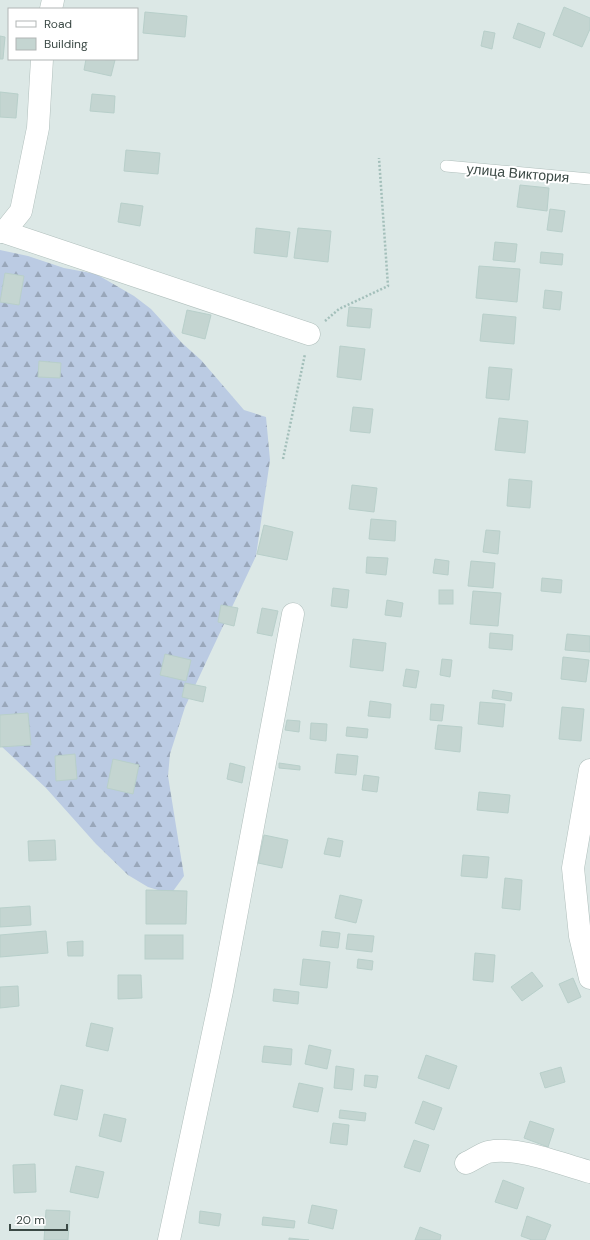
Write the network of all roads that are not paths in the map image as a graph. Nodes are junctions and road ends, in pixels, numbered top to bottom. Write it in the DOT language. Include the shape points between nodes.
graph roads {
  1 [pos="42,60"];
  2 [pos="446,166"];
  3 [pos="590,179"];
  4 [pos="2,232"];
  5 [pos="309,334"];
  6 [pos="293,614"];
  7 [pos="590,770"];
  8 [pos="590,978"];
  9 [pos="466,1163"];
  10 [pos="590,1172"];
  11 [pos="169,1240"];
  1 -- 4 [label="street" via="38,128 21,211"];
  2 -- 3 [label="lane, улица Виктория"];
  4 -- 5 [label="street"];
  6 -- 11 [label="street" via="222,991"];
  7 -- 8 [label="street" via="573,868 580,936"];
  9 -- 10 [label="street" via="486,1153 516,1152"];
}
